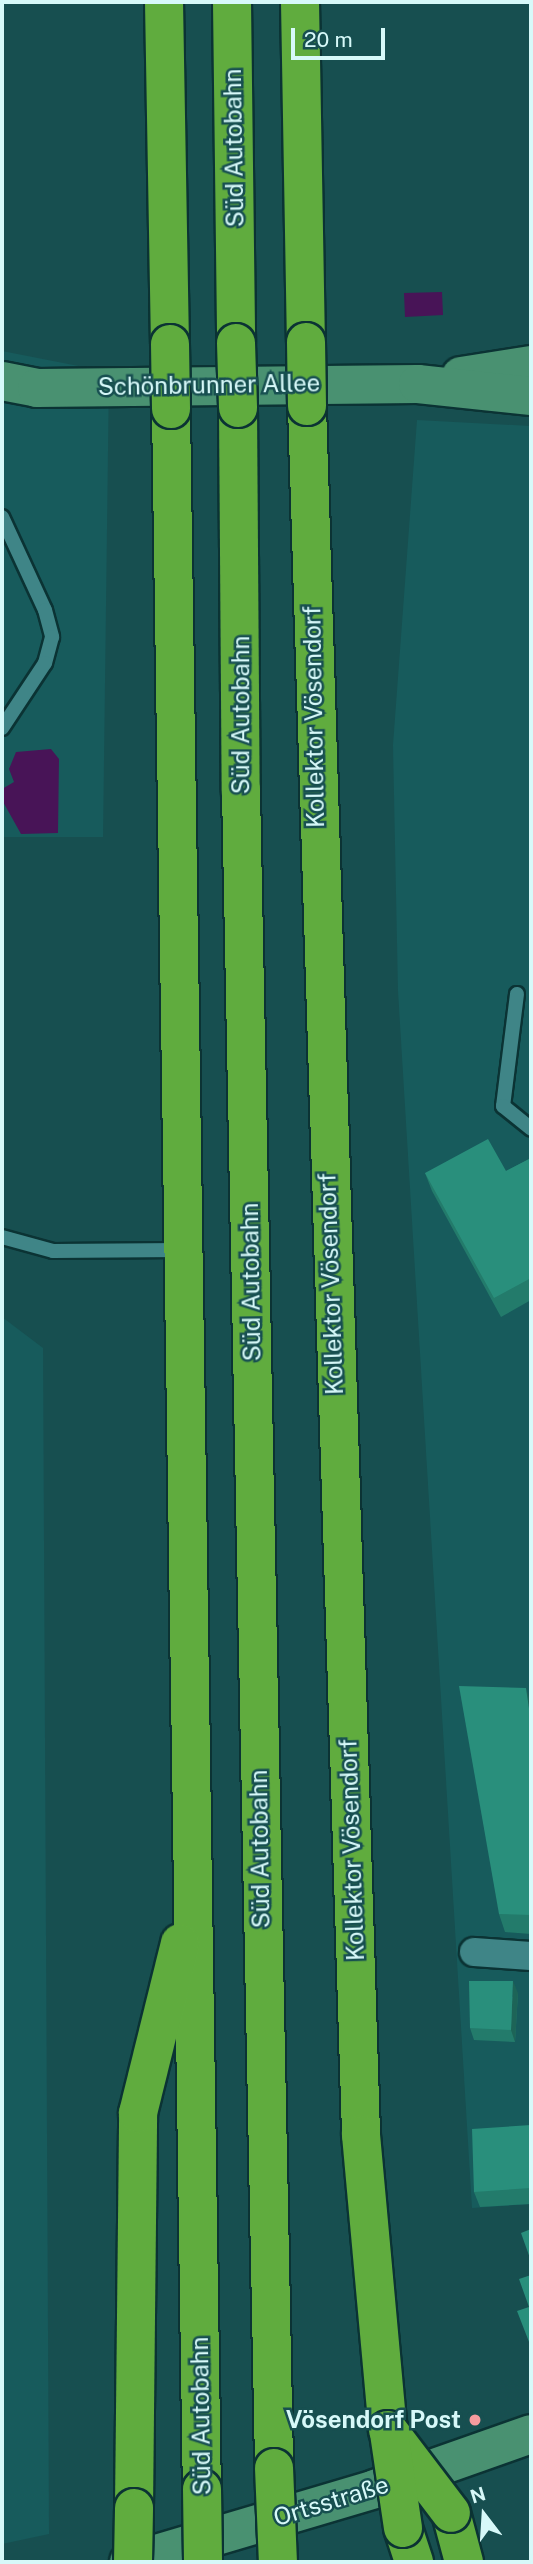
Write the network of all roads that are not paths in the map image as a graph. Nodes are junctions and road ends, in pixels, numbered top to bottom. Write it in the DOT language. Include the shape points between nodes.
graph roads {
  1 [pos="164,2"];
  2 [pos="232,2"];
  3 [pos="300,2"];
  4 [pos="531,365"];
  5 [pos="2,381"];
  6 [pos="418,384"];
  7 [pos="531,396"];
  8 [pos="2,517"];
  9 [pos="2,728"];
  10 [pos="517,994"];
  11 [pos="531,1129"];
  12 [pos="2,1237"];
  13 [pos="183,1250"];
  14 [pos="193,1893"];
  15 [pos="474,1952"];
  16 [pos="531,1956"];
  17 [pos="388,2430"];
  18 [pos="531,2434"];
  19 [pos="409,2551"];
  20 [pos="131,2562"];
  21 [pos="203,2562"];
  22 [pos="278,2562"];
  23 [pos="464,2562"];
  1 -- 13 [label="highway, Süd Autobahn, bridge"];
  2 -- 22 [label="highway, Süd Autobahn, bridge" via="241,804"];
  3 -- 17 [label="highway, Kollektor Vösendorf, bridge" via="307,406 360,2135"];
  4 -- 6 [label="main road, Schönbrunner Allee"];
  5 -- 6 [label="main road, Schönbrunner Allee" via="37,388"];
  6 -- 7 [label="main road, Schönbrunner Allee"];
  8 -- 9 [label="lane" via="45,610 52,637 45,663"];
  10 -- 11 [label="lane" via="503,1106"];
  12 -- 13 [label="lane" via="53,1251"];
  13 -- 14 [label="highway, Süd Autobahn"];
  14 -- 20 [label="highway, bridge" via="138,2112"];
  14 -- 21 [label="highway, Süd Autobahn, bridge"];
  15 -- 16 [label="street"];
  17 -- 19 [label="highway, Kollektor Vösendorf, bridge"];
  17 -- 23 [label="highway, bridge" via="451,2513"];
  18 -- 20 [label="main road, Ortsstraße" via="375,2489"];
}
